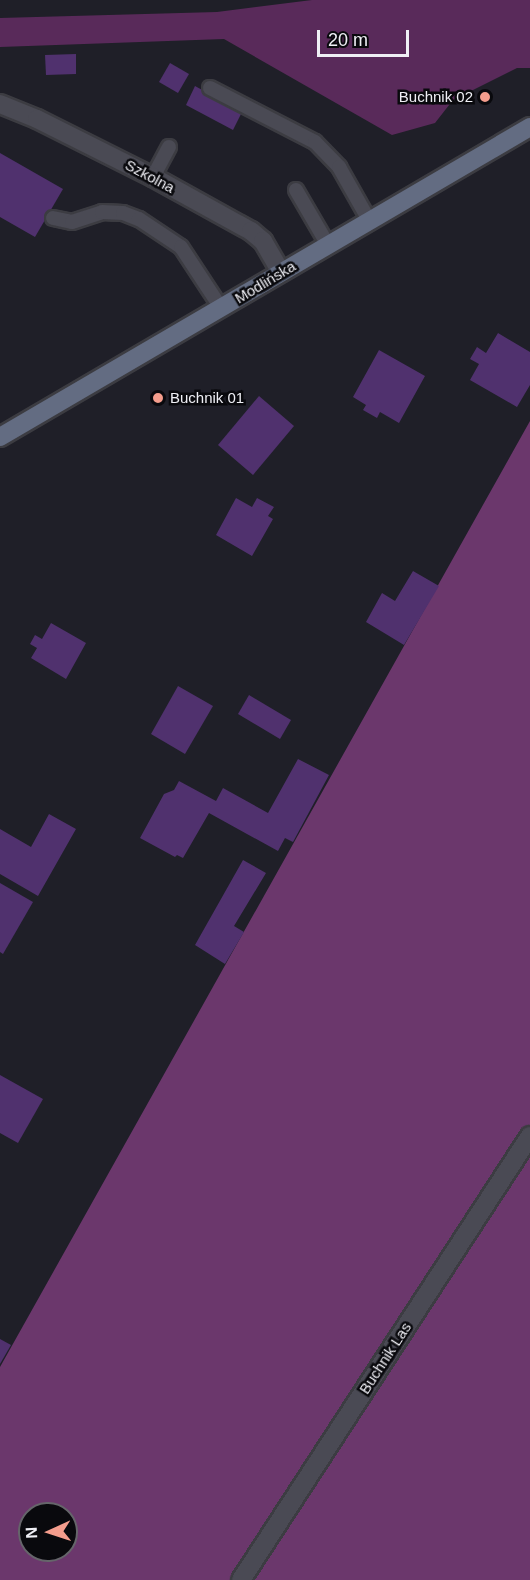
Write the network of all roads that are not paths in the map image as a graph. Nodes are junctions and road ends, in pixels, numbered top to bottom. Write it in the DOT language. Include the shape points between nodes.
graph roads {
  1 [pos="210,88"];
  2 [pos="0,104"];
  3 [pos="530,127"];
  4 [pos="169,147"];
  5 [pos="153,177"];
  6 [pos="296,190"];
  7 [pos="53,218"];
  8 [pos="369,220"];
  9 [pos="328,245"];
  10 [pos="281,272"];
  11 [pos="221,308"];
  12 [pos="0,437"];
  13 [pos="530,1136"];
  14 [pos="241,1580"];
  1 -- 8 [label="lane" via="315,142 339,167"];
  2 -- 5 [label="street, Szkolna"];
  3 -- 8 [label="main road, Modlińska"];
  4 -- 5 [label="lane"];
  5 -- 10 [label="street, Szkolna" via="251,231 263,241"];
  6 -- 9 [label="lane"];
  7 -- 11 [label="lane" via="72,222 112,212 139,219 181,247"];
  8 -- 9 [label="main road, Modlińska"];
  9 -- 10 [label="main road, Modlińska"];
  10 -- 11 [label="main road, Modlińska"];
  11 -- 12 [label="main road, Modlińska"];
  13 -- 14 [label="street, Buchnik Las"];
}
